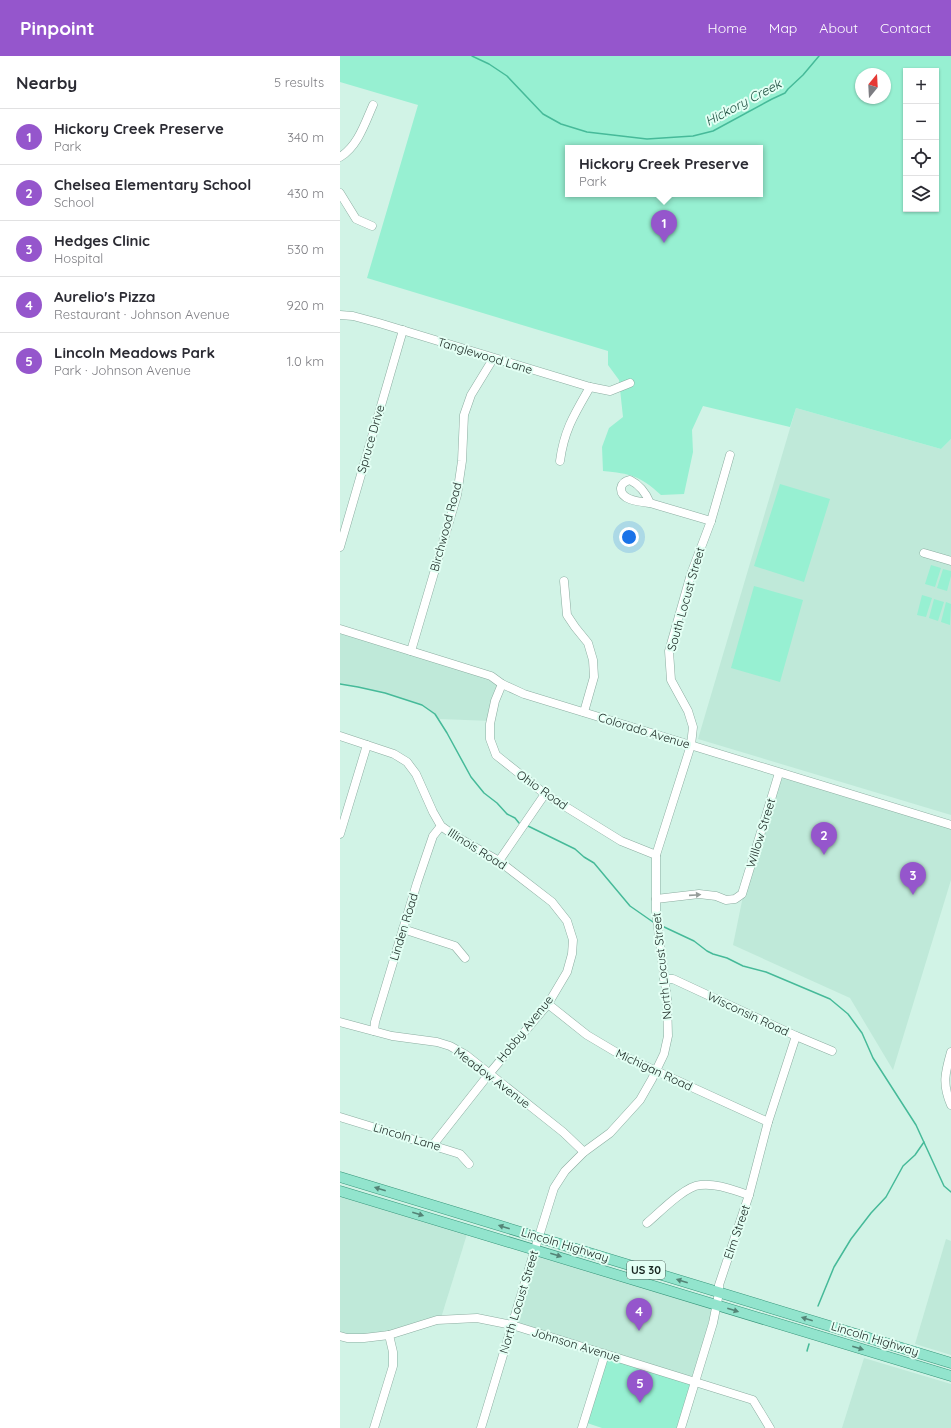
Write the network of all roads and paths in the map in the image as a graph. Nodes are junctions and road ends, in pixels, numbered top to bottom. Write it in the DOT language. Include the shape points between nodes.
graph roads {
  1 [pos="373,105"];
  2 [pos="340,157"];
  3 [pos="340,193"];
  4 [pos="372,226"];
  5 [pos="340,315"];
  6 [pos="403,330"];
  7 [pos="493,359"];
  8 [pos="630,383"];
  9 [pos="590,387"];
  10 [pos="730,455"];
  11 [pos="560,461"];
  12 [pos="650,503"];
  13 [pos="711,521"];
  14 [pos="340,548"];
  15 [pos="924,554"];
  16 [pos="951,560"];
  17 [pos="564,581"];
  18 [pos="340,630"];
  19 [pos="411,651"];
  20 [pos="502,684"];
  21 [pos="584,712"];
  22 [pos="340,736"];
  23 [pos="691,745"];
  24 [pos="367,746"];
  25 [pos="779,773"];
  26 [pos="545,794"];
  27 [pos="441,826"];
  28 [pos="951,826"];
  29 [pos="340,834"];
  30 [pos="656,856"];
  31 [pos="499,861"];
  32 [pos="656,899"];
  33 [pos="567,921"];
  34 [pos="403,929"];
  35 [pos="465,958"];
  36 [pos="664,979"];
  37 [pos="548,1004"];
  38 [pos="340,1022"];
  39 [pos="374,1031"];
  40 [pos="796,1036"];
  41 [pos="832,1051"];
  42 [pos="951,1052"];
  43 [pos="655,1071"];
  44 [pos="489,1074"];
  45 [pos="951,1105"];
  46 [pos="340,1117"];
  47 [pos="768,1122"];
  48 [pos="433,1145"];
  49 [pos="584,1152"];
  50 [pos="469,1164"];
  51 [pos="340,1177"];
  52 [pos="340,1190"];
  53 [pos="749,1195"];
  54 [pos="647,1224"];
  55 [pos="539,1237"];
  56 [pos="535,1249"];
  57 [pos="720,1293"];
  58 [pos="717,1305"];
  59 [pos="512,1325"];
  60 [pos="389,1335"];
  61 [pos="340,1336"];
  62 [pos="605,1354"];
  63 [pos="951,1363"];
  64 [pos="951,1376"];
  65 [pos="694,1382"];
  66 [pos="374,1428"];
  67 [pos="481,1428"];
  68 [pos="582,1428"];
  69 [pos="681,1428"];
  70 [pos="770,1428"];
  1 -- 2 [label="street" via="360,135"];
  3 -- 4 [label="street" via="356,219"];
  5 -- 6 [label="street, Tanglewood Lane" via="354,316"];
  6 -- 7 [label="street, Tanglewood Lane"];
  6 -- 14 [label="street, Spruce Drive"];
  7 -- 9 [label="street, Tanglewood Lane"];
  7 -- 19 [label="street, Birchwood Road" via="471,395 464,415 462,461 457,495"];
  8 -- 9 [label="street, Tanglewood Lane" via="610,392"];
  9 -- 11 [label="street" via="569,424 562,444"];
  10 -- 13 [label="street, South Locust Street"];
  12 -- 13 [label="street"];
  13 -- 23 [label="street, South Locust Street" via="691,574 669,651 671,680 688,711 692,727"];
  15 -- 16 [label="street"];
  17 -- 21 [label="street" via="567,615 588,643 593,660 594,677"];
  18 -- 19 [label="street, Colorado Avenue"];
  19 -- 20 [label="street, Colorado Avenue" via="491,676"];
  20 -- 21 [label="street, Colorado Avenue" via="524,694"];
  20 -- 26 [label="street, Ohio Road" via="490,724 490,739 496,755"];
  21 -- 23 [label="street, Colorado Avenue"];
  22 -- 24 [label="street, Illinois Road"];
  23 -- 25 [label="street, Colorado Avenue"];
  23 -- 30 [label="street, North Locust Street"];
  24 -- 27 [label="street, Illinois Road" via="394,754 406,762 416,774 432,812"];
  24 -- 29 [label="street"];
  25 -- 28 [label="street, Colorado Avenue"];
  32 -- 25 [label="street, Willow Street, one-way" via="699,894 726,900 735,899 742,894"];
  26 -- 30 [label="street, Ohio Road" via="621,841"];
  26 -- 31 [label="street"];
  27 -- 31 [label="street, Illinois Road"];
  27 -- 34 [label="street, Linden Road" via="433,836"];
  30 -- 32 [label="street, North Locust Street"];
  31 -- 33 [label="street, Illinois Road" via="552,902"];
  32 -- 36 [label="street, North Locust Street"];
  33 -- 37 [label="street, Hobby Avenue" via="573,940 572,954 567,972"];
  34 -- 35 [label="street" via="455,946"];
  34 -- 39 [label="street, Linden Road"];
  36 -- 40 [label="street, Wisconsin Road" via="673,979"];
  36 -- 43 [label="street, North Locust Street" via="668,1036 664,1054"];
  37 -- 43 [label="street, Michigan Road" via="596,1042"];
  37 -- 44 [label="street, Hobby Avenue"];
  38 -- 39 [label="street, Meadow Avenue"];
  39 -- 44 [label="street, Meadow Avenue" via="450,1046 466,1055"];
  40 -- 41 [label="street, Wisconsin Road"];
  40 -- 47 [label="street, Elm Street"];
  42 -- 45 [label="street" via="944,1078"];
  43 -- 47 [label="street, Michigan Road"];
  43 -- 49 [label="street, North Locust Street" via="644,1094 633,1108 610,1133"];
  44 -- 48 [label="street, Hobby Avenue"];
  44 -- 49 [label="street, Meadow Avenue" via="563,1132"];
  46 -- 48 [label="street, Lincoln Lane"];
  47 -- 53 [label="street, Elm Street"];
  48 -- 50 [label="street, Lincoln Lane" via="460,1154"];
  49 -- 55 [label="street, North Locust Street" via="565,1171 554,1188"];
  55 -- 51 [label="main road, Lincoln Highway / US 30, one-way"];
  52 -- 56 [label="main road, Lincoln Highway / US 30, one-way"];
  53 -- 54 [label="street" via="719,1186 699,1185 680,1194"];
  53 -- 57 [label="street, Elm Street" via="719,1285"];
  55 -- 56 [label="street, North Locust Street"];
  57 -- 55 [label="main road, Lincoln Highway / US 30, one-way"];
  56 -- 58 [label="main road, Lincoln Highway / US 30, one-way"];
  56 -- 59 [label="street, North Locust Street"];
  57 -- 58 [label="street, Elm Street"];
  63 -- 57 [label="main road, Lincoln Highway / US 30, one-way"];
  58 -- 64 [label="main road, Lincoln Highway / US 30, one-way"];
  58 -- 65 [label="street, Elm Street"];
  59 -- 60 [label="street, Johnson Avenue" via="477,1318 437,1320"];
  59 -- 62 [label="street, Johnson Avenue"];
  59 -- 67 [label="street, North Locust Street"];
  60 -- 61 [label="street, Johnson Avenue" via="364,1338"];
  60 -- 66 [label="street" via="393,1366"];
  62 -- 65 [label="street, Johnson Avenue"];
  62 -- 68 [label="street"];
  65 -- 69 [label="street, Elm Street"];
  65 -- 70 [label="street, Johnson Avenue" via="753,1400"];
}
